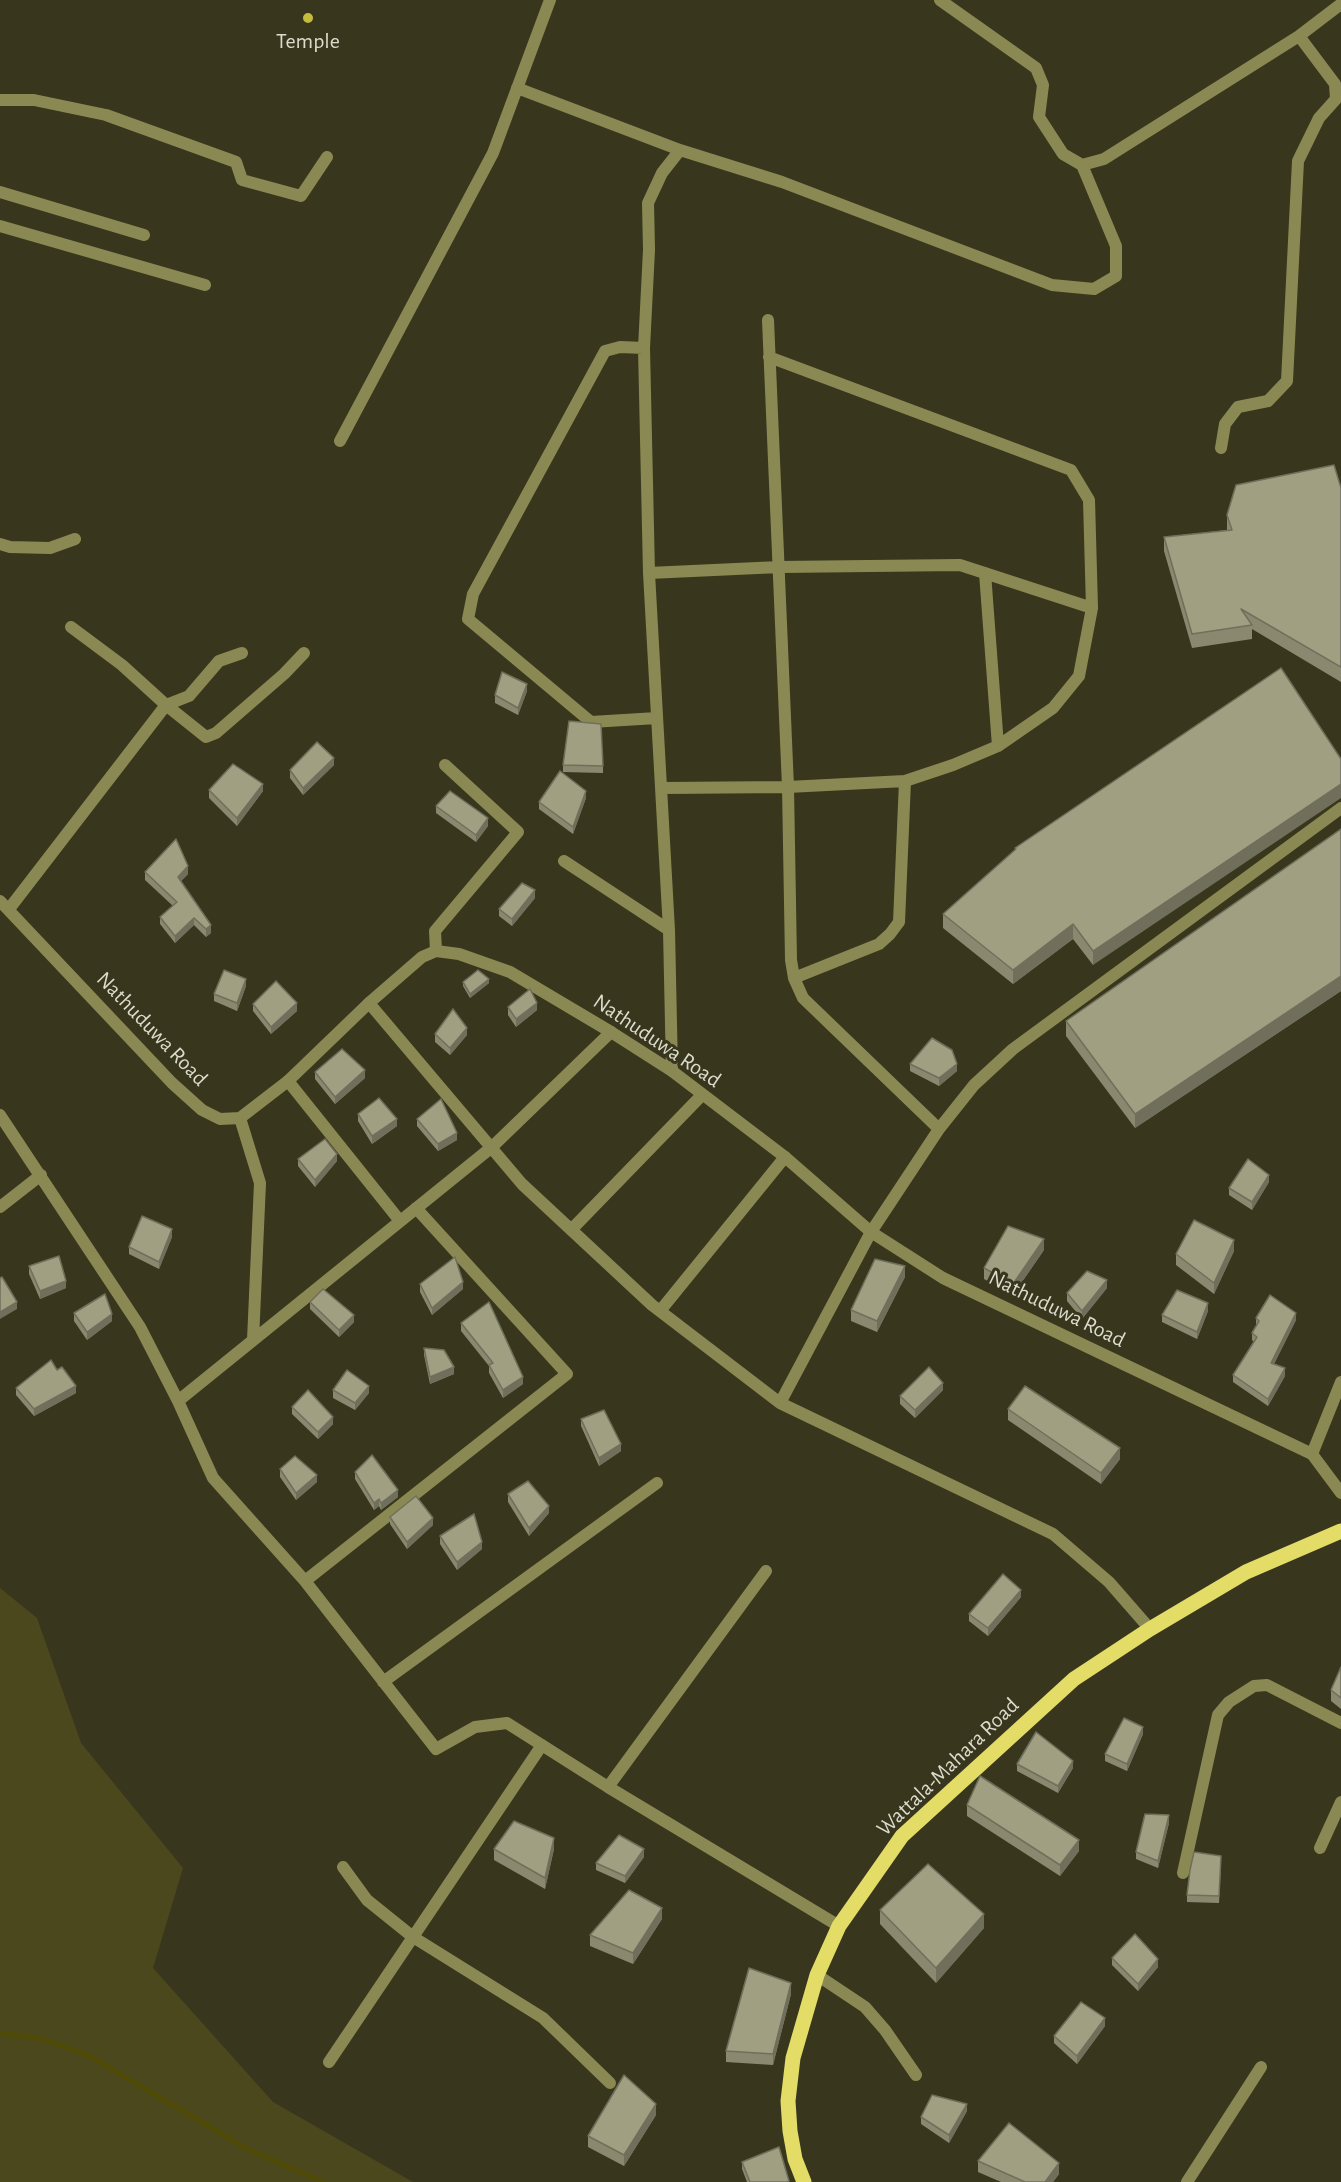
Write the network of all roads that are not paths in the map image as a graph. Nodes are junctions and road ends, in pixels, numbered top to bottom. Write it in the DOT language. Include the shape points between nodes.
graph roads {
  1 [pos="550,0"];
  2 [pos="940,0"];
  3 [pos="1341,4"];
  4 [pos="1299,36"];
  5 [pos="517,88"];
  6 [pos="0,100"];
  7 [pos="680,150"];
  8 [pos="327,157"];
  9 [pos="1082,165"];
  10 [pos="0,192"];
  11 [pos="0,226"];
  12 [pos="144,236"];
  13 [pos="205,285"];
  14 [pos="768,320"];
  15 [pos="644,348"];
  16 [pos="769,357"];
  17 [pos="340,441"];
  18 [pos="1221,448"];
  19 [pos="75,539"];
  20 [pos="0,544"];
  21 [pos="778,567"];
  22 [pos="649,573"];
  23 [pos="985,573"];
  24 [pos="1092,608"];
  25 [pos="71,627"];
  26 [pos="242,653"];
  27 [pos="303,653"];
  28 [pos="166,705"];
  29 [pos="657,717"];
  30 [pos="998,746"];
  31 [pos="445,765"];
  32 [pos="905,781"];
  33 [pos="788,787"];
  34 [pos="661,788"];
  35 [pos="1341,808"];
  36 [pos="564,861"];
  37 [pos="4,905"];
  38 [pos="669,930"];
  39 [pos="436,951"];
  40 [pos="794,978"];
  41 [pos="369,1003"];
  42 [pos="610,1032"];
  43 [pos="672,1071"];
  44 [pos="288,1081"];
  45 [pos="702,1095"];
  46 [pos="0,1115"];
  47 [pos="240,1118"];
  48 [pos="939,1129"];
  49 [pos="492,1146"];
  50 [pos="785,1157"];
  51 [pos="41,1175"];
  52 [pos="0,1207"];
  53 [pos="416,1208"];
  54 [pos="400,1221"];
  55 [pos="571,1230"];
  56 [pos="871,1232"];
  57 [pos="660,1311"];
  58 [pos="253,1340"];
  59 [pos="1341,1382"];
  60 [pos="178,1401"];
  61 [pos="780,1403"];
  62 [pos="1312,1454"];
  63 [pos="657,1483"];
  64 [pos="1341,1493"];
  65 [pos="1341,1531"];
  66 [pos="766,1571"];
  67 [pos="305,1581"];
  68 [pos="1150,1629"];
  69 [pos="383,1682"];
  70 [pos="1341,1723"];
  71 [pos="542,1745"];
  72 [pos="608,1787"];
  73 [pos="1341,1802"];
  74 [pos="1320,1848"];
  75 [pos="343,1867"];
  76 [pos="1183,1874"];
  77 [pos="839,1926"];
  78 [pos="413,1938"];
  79 [pos="817,1976"];
  80 [pos="329,2061"];
  81 [pos="1261,2067"];
  82 [pos="916,2075"];
  83 [pos="610,2083"];
  84 [pos="804,2182"];
  85 [pos="1187,2182"];
  1 -- 5 [label="street"];
  2 -- 9 [label="street" via="1036,68 1043,85 1039,117 1063,154"];
  3 -- 4 [label="street"];
  4 -- 9 [label="street" via="1104,159"];
  4 -- 18 [label="street" via="1335,84 1336,99 1319,118 1298,161 1287,381 1268,401 1238,407 1225,424"];
  5 -- 7 [label="street"];
  5 -- 17 [label="street" via="493,153"];
  6 -- 8 [label="street" via="34,100 106,115 236,162 242,180 301,196"];
  7 -- 9 [label="street" via="782,182 1052,285 1094,289 1116,276 1116,246"];
  7 -- 15 [label="street" via="662,173 648,203"];
  10 -- 12 [label="street"];
  11 -- 13 [label="street"];
  14 -- 16 [label="street"];
  15 -- 22 [label="street"];
  15 -- 29 [label="street" via="605,351 473,594 468,619 591,722"];
  16 -- 21 [label="street"];
  16 -- 24 [label="street" via="1071,470 1089,500"];
  19 -- 20 [label="street" via="50,548"];
  21 -- 22 [label="street"];
  21 -- 23 [label="street" via="960,565"];
  21 -- 33 [label="street"];
  22 -- 29 [label="street"];
  23 -- 24 [label="street"];
  23 -- 30 [label="street"];
  24 -- 30 [label="street" via="1079,676 1053,708"];
  25 -- 28 [label="street" via="122,664"];
  26 -- 28 [label="street" via="219,661 189,696"];
  27 -- 28 [label="street" via="216,733 206,737"];
  28 -- 37 [label="street"];
  29 -- 34 [label="street"];
  30 -- 32 [label="street"];
  31 -- 39 [label="street" via="518,832 435,931"];
  32 -- 33 [label="street"];
  32 -- 40 [label="street" via="899,922 879,944"];
  33 -- 34 [label="street"];
  33 -- 40 [label="street"];
  34 -- 38 [label="street"];
  35 -- 48 [label="street" via="1013,1049 974,1085"];
  36 -- 38 [label="street"];
  37 -- 47 [label="street, Nathuduwa Road" via="172,1083 202,1110 220,1119"];
  38 -- 43 [label="street"];
  39 -- 41 [label="street" via="422,957"];
  39 -- 42 [label="street, Nathuduwa Road" via="459,954 510,972"];
  40 -- 48 [label="street" via="803,998"];
  41 -- 44 [label="street"];
  41 -- 49 [label="street"];
  42 -- 43 [label="street, Nathuduwa Road"];
  42 -- 49 [label="street"];
  43 -- 45 [label="street, Nathuduwa Road"];
  44 -- 47 [label="street"];
  44 -- 54 [label="street"];
  45 -- 50 [label="street, Nathuduwa Road"];
  45 -- 55 [label="street"];
  46 -- 51 [label="street"];
  47 -- 58 [label="street" via="260,1184"];
  48 -- 56 [label="street"];
  49 -- 53 [label="street"];
  49 -- 55 [label="street" via="522,1184"];
  50 -- 56 [label="street, Nathuduwa Road"];
  50 -- 57 [label="street"];
  51 -- 52 [label="street"];
  51 -- 60 [label="street" via="140,1327"];
  53 -- 54 [label="street"];
  53 -- 67 [label="street" via="567,1374"];
  54 -- 58 [label="street"];
  55 -- 57 [label="street"];
  56 -- 61 [label="street"];
  56 -- 62 [label="street, Nathuduwa Road" via="943,1278"];
  57 -- 61 [label="street"];
  58 -- 60 [label="street"];
  59 -- 62 [label="street"];
  60 -- 67 [label="street" via="213,1478"];
  61 -- 68 [label="street" via="1053,1534 1109,1582"];
  62 -- 64 [label="street, Nathuduwa Road"];
  63 -- 69 [label="street"];
  65 -- 68 [label="main road, Wattala-Mahara Road" via="1246,1572"];
  66 -- 72 [label="street"];
  67 -- 69 [label="street"];
  68 -- 77 [label="main road, Wattala-Mahara Road" via="1074,1679 902,1836"];
  69 -- 71 [label="street" via="436,1749 475,1727 507,1723"];
  70 -- 76 [label="street" via="1267,1685 1254,1686 1229,1702 1218,1715"];
  71 -- 72 [label="street"];
  71 -- 78 [label="street"];
  72 -- 77 [label="street"];
  73 -- 74 [label="street"];
  75 -- 78 [label="street" via="368,1900"];
  77 -- 79 [label="main road, Wattala-Mahara Road"];
  78 -- 80 [label="street"];
  78 -- 83 [label="street" via="543,2018"];
  79 -- 82 [label="street" via="865,2007"];
  79 -- 84 [label="main road, Wattala-Mahara Road" via="793,2058 788,2101 795,2158"];
  81 -- 85 [label="street"];
}
